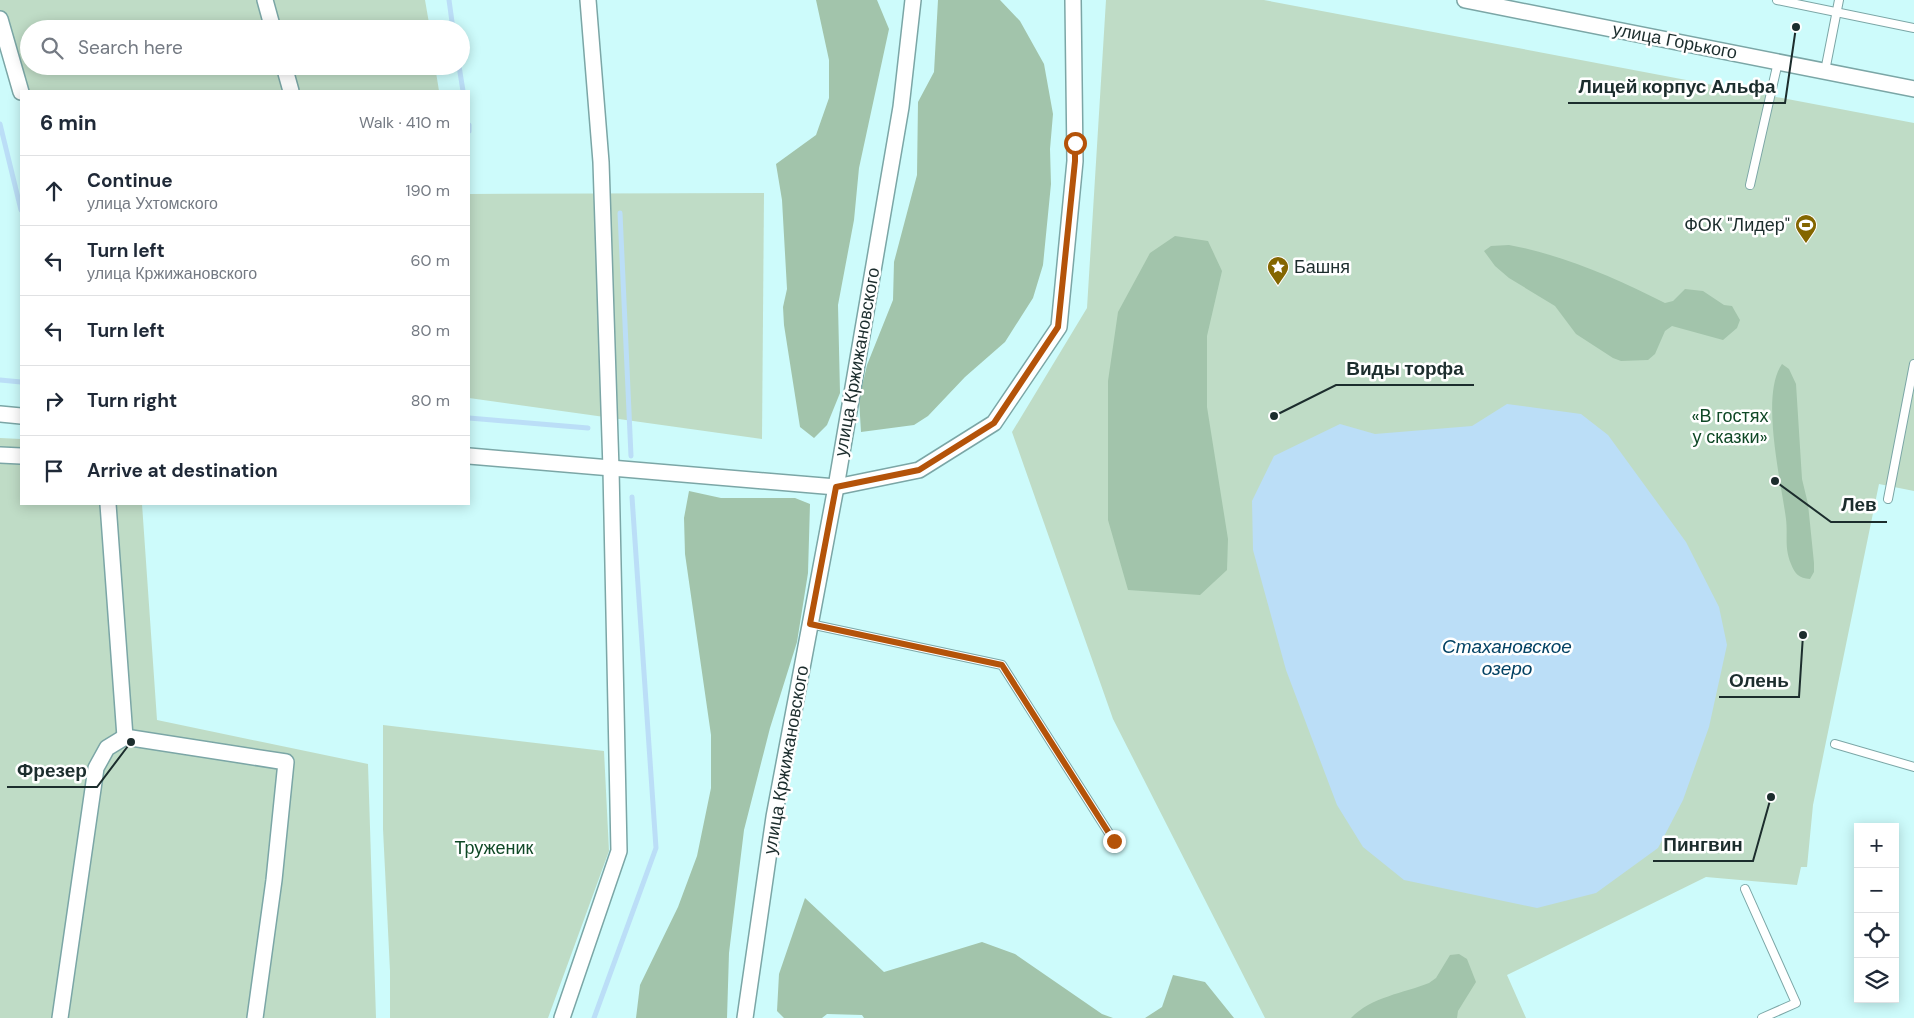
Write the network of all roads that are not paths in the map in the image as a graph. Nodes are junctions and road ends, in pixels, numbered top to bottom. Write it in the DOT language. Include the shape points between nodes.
graph roads {
  1 [pos="265,0"];
  2 [pos="588,0"];
  3 [pos="914,0"];
  4 [pos="1073,0"];
  5 [pos="1466,0"];
  6 [pos="1777,0"];
  7 [pos="1838,0"];
  8 [pos="1837,12"];
  9 [pos="0,20"];
  10 [pos="271,20"];
  11 [pos="1914,28"];
  12 [pos="1778,62"];
  13 [pos="1826,71"];
  14 [pos="287,75"];
  15 [pos="1914,89"];
  16 [pos="20,90"];
  17 [pos="291,90"];
  18 [pos="1750,185"];
  19 [pos="1914,364"];
  20 [pos="0,414"];
  21 [pos="20,416"];
  22 [pos="0,455"];
  23 [pos="20,456"];
  24 [pos="470,456"];
  25 [pos="611,469"];
  26 [pos="836,487"];
  27 [pos="1888,499"];
  28 [pos="108,505"];
  29 [pos="810,624"];
  30 [pos="125,737"];
  31 [pos="1835,744"];
  32 [pos="1914,767"];
  33 [pos="1114,841"];
  34 [pos="1745,889"];
  35 [pos="60,1018"];
  36 [pos="255,1018"];
  37 [pos="562,1018"];
  38 [pos="745,1018"];
  39 [pos="1762,1018"];
  1 -- 10 [label="street"];
  2 -- 25 [label="street" via="601,162"];
  3 -- 26 [label="street, улица Кржижановского" via="902,107"];
  4 -- 26 [label="street" via="1075,161 1058,327 994,423 919,470"];
  5 -- 12 [label="street, улица Горького"];
  6 -- 8 [label="lane"];
  7 -- 8 [label="lane"];
  8 -- 11 [label="lane"];
  8 -- 13 [label="lane"];
  9 -- 16 [label="street"];
  12 -- 13 [label="street, улица Горького"];
  12 -- 18 [label="lane"];
  13 -- 15 [label="street, улица Горького"];
  14 -- 17 [label="street"];
  19 -- 27 [label="lane"];
  20 -- 21 [label="street"];
  22 -- 23 [label="street"];
  24 -- 25 [label="street"];
  25 -- 26 [label="street"];
  25 -- 37 [label="street" via="619,851"];
  26 -- 29 [label="street, улица Кржижановского"];
  28 -- 30 [label="street"];
  29 -- 33 [label="lane" via="1002,665"];
  29 -- 38 [label="street, улица Кржижановского" via="774,817"];
  30 -- 35 [label="street" via="107,748 96,768"];
  30 -- 36 [label="street" via="286,762"];
  31 -- 32 [label="lane"];
  34 -- 39 [label="lane" via="1796,1002"];
}
